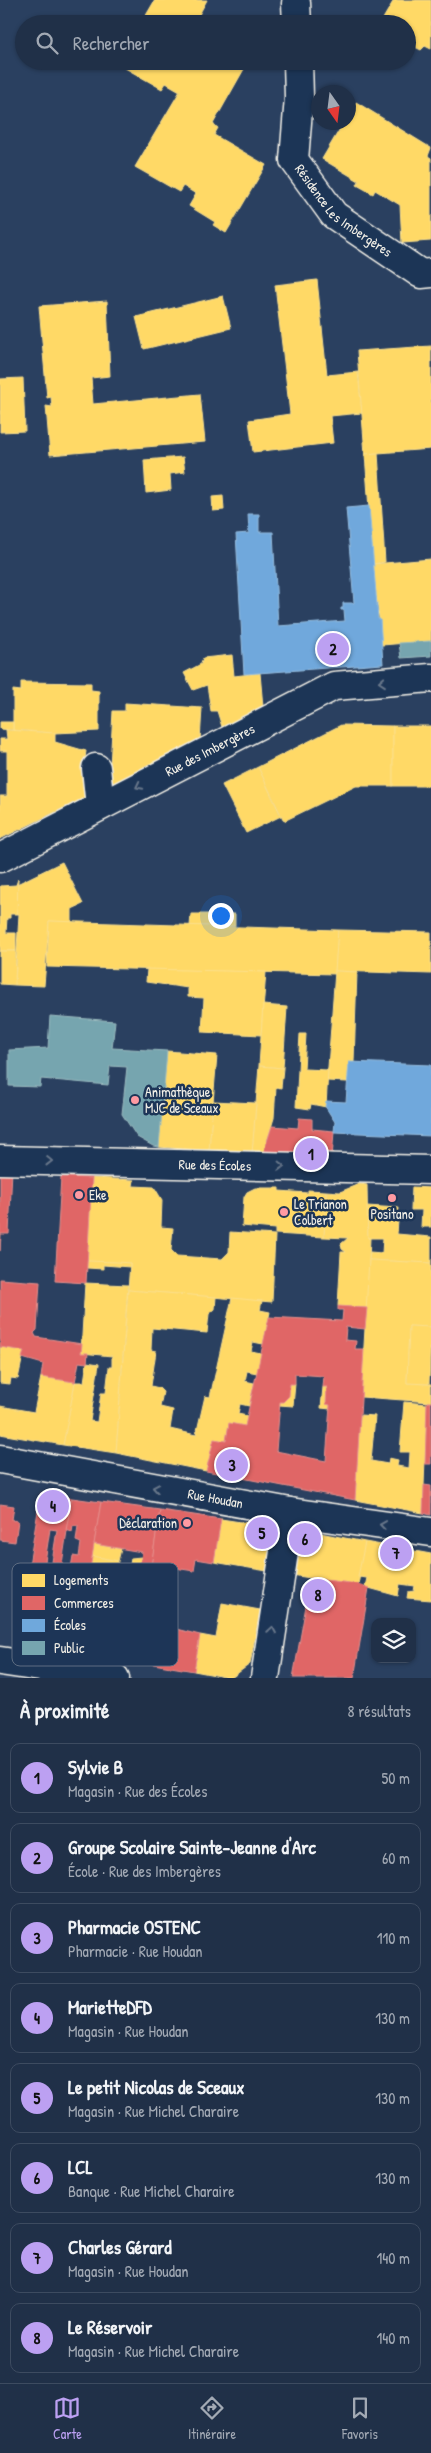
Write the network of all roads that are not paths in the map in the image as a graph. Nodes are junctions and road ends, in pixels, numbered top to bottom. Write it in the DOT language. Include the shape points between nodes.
graph roads {
  1 [pos="298,70"];
  2 [pos="431,273"];
  3 [pos="431,678"];
  4 [pos="96,768"];
  5 [pos="100,806"];
  6 [pos="0,858"];
  7 [pos="0,1160"];
  8 [pos="431,1170"];
  9 [pos="0,1459"];
  10 [pos="290,1512"];
  11 [pos="431,1532"];
  12 [pos="34,1666"];
  13 [pos="115,1678"];
  14 [pos="265,1678"];
  1 -- 2 [label="street, Résidence Les Imbergères" via="294,160 334,215 421,274"];
  3 -- 5 [label="street, Rue des Imbergères, one-way" via="334,686"];
  4 -- 5 [label="street"];
  5 -- 6 [label="street, Rue des Imbergères"];
  7 -- 8 [label="street, Rue des Écoles, one-way"];
  10 -- 9 [label="street, Rue Houdan, one-way"];
  11 -- 10 [label="street, Rue Houdan, one-way"];
  14 -- 10 [label="street, one-way"];
  12 -- 13 [label="street"];
}
